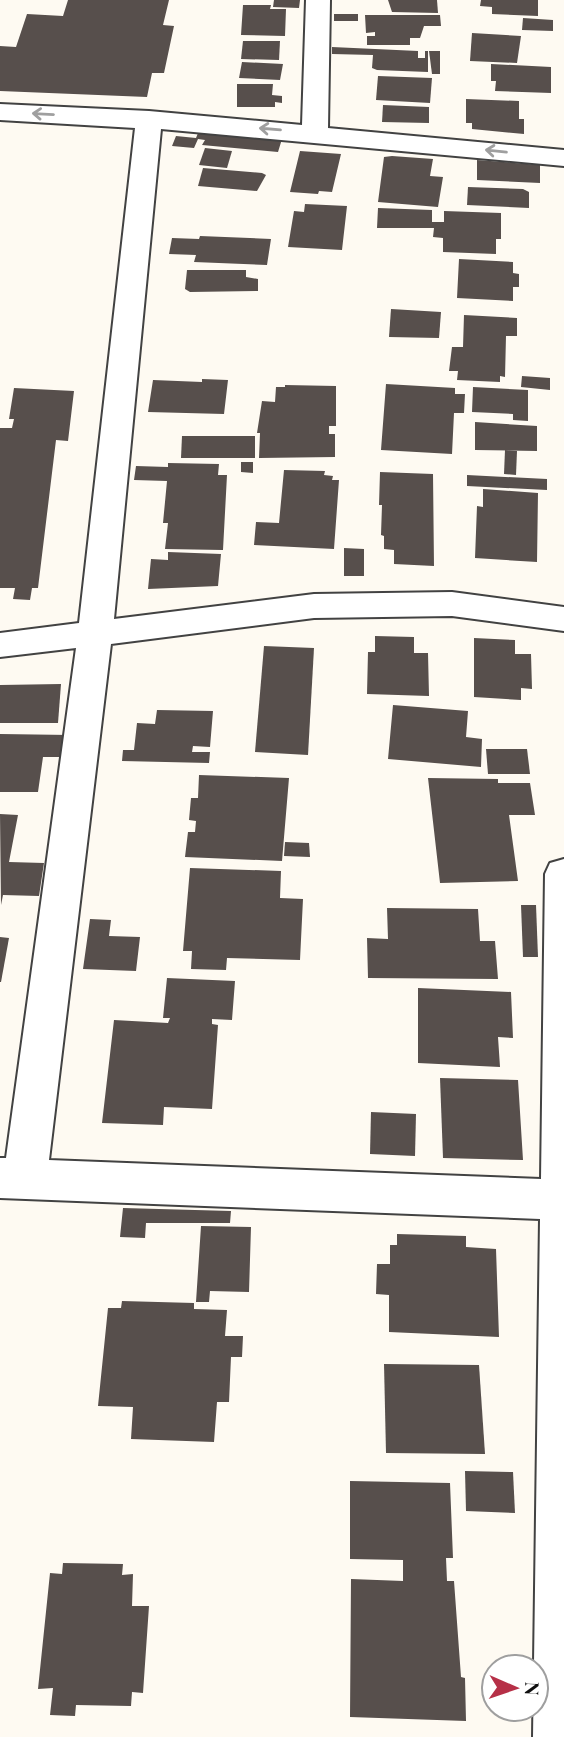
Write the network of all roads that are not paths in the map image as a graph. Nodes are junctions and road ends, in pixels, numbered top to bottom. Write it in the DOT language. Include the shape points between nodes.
graph roads {
  1 [pos="318,0"];
  2 [pos="0,112"];
  3 [pos="149,119"];
  4 [pos="315,133"];
  5 [pos="564,158"];
  6 [pos="564,619"];
  7 [pos="95,633"];
  8 [pos="0,645"];
  9 [pos="564,874"];
  10 [pos="13,1179"];
  11 [pos="562,1199"];
  12 [pos="560,1737"];
  1 -- 4 [label="street"];
  3 -- 2 [label="street, one-way"];
  4 -- 3 [label="street, one-way"];
  3 -- 7 [label="street"];
  5 -- 4 [label="street, one-way"];
  6 -- 7 [label="street" via="452,604 314,607"];
  7 -- 8 [label="street"];
  7 -- 10 [label="street"];
  9 -- 11 [label="street"];
  10 -- 11 [label="street"];
  11 -- 12 [label="street"];
}
